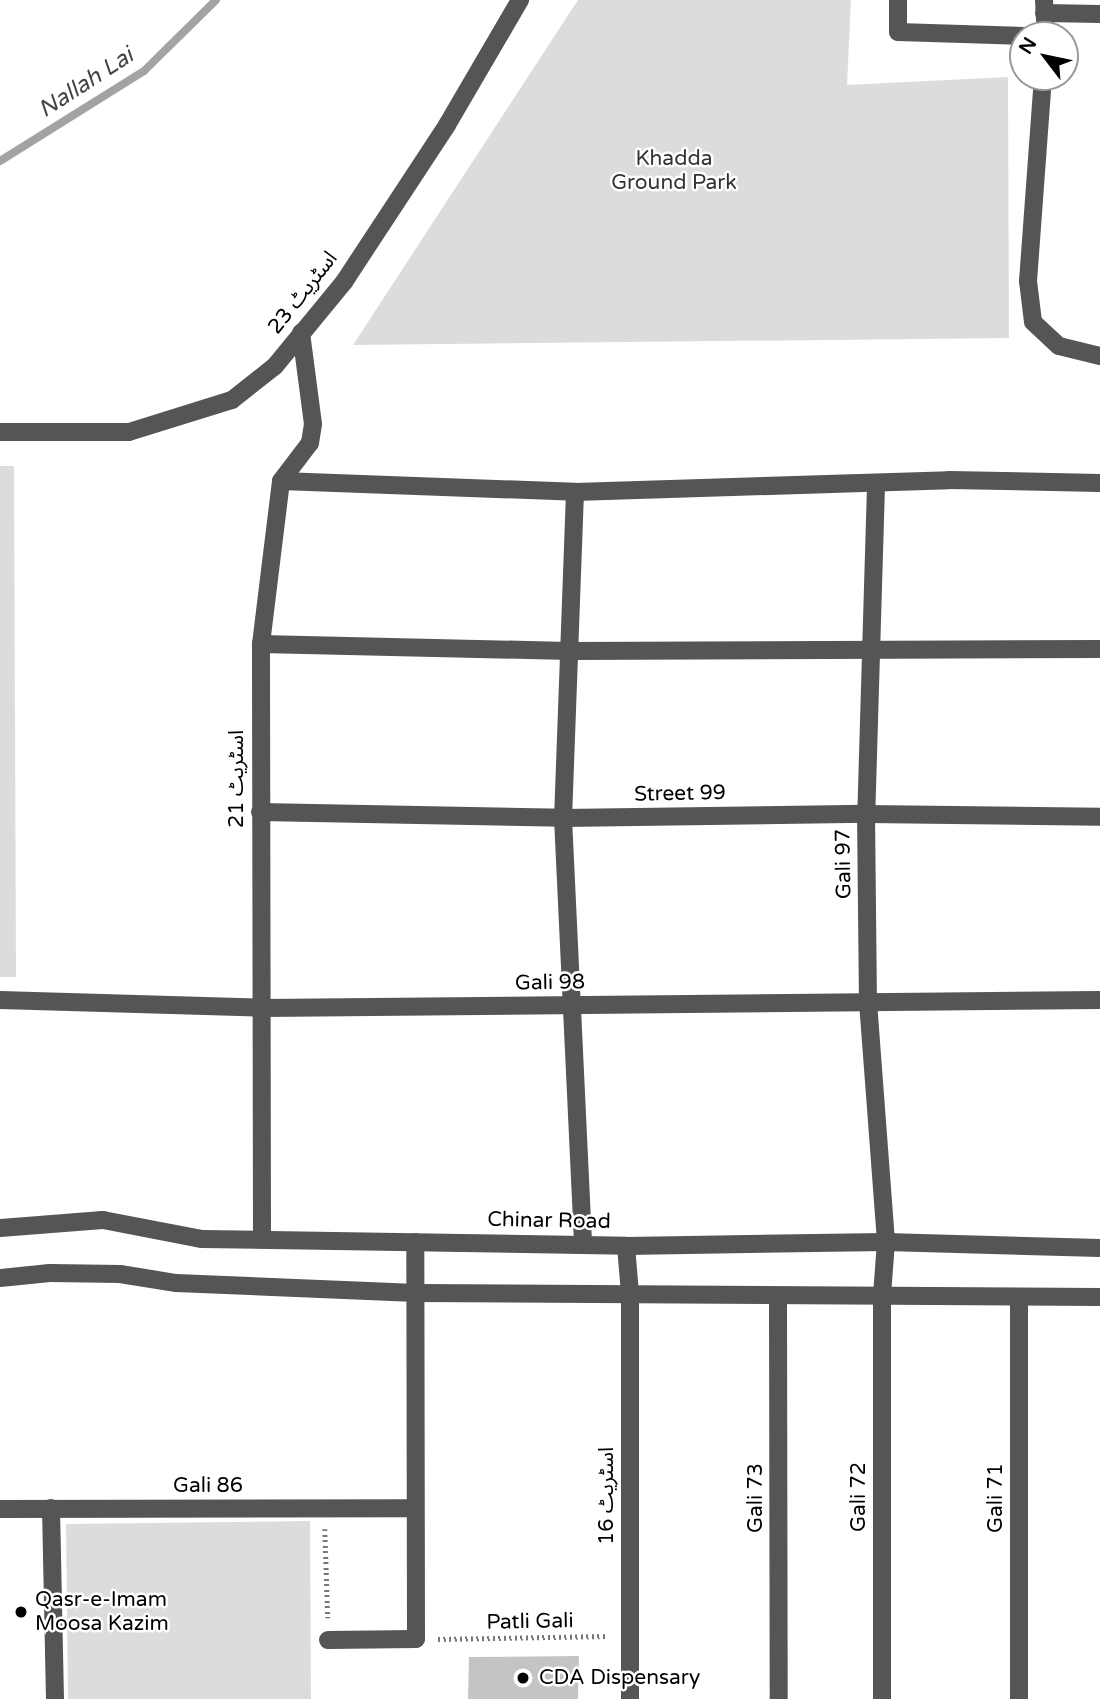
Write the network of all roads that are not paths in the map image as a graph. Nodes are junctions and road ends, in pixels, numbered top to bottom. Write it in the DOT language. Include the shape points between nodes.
graph roads {
  1 [pos="520,0"];
  2 [pos="898,0"];
  3 [pos="1044,6"];
  4 [pos="1100,14"];
  5 [pos="1009,36"];
  6 [pos="1042,91"];
  7 [pos="302,333"];
  8 [pos="1100,356"];
  9 [pos="0,432"];
  10 [pos="281,481"];
  11 [pos="1100,483"];
  12 [pos="876,486"];
  13 [pos="575,492"];
  14 [pos="261,644"];
  15 [pos="872,648"];
  16 [pos="1100,649"];
  17 [pos="569,651"];
  18 [pos="260,812"];
  19 [pos="866,814"];
  20 [pos="1100,817"];
  21 [pos="563,818"];
  22 [pos="0,1000"];
  23 [pos="1100,1000"];
  24 [pos="868,1002"];
  25 [pos="570,1005"];
  26 [pos="263,1008"];
  27 [pos="0,1228"];
  28 [pos="262,1237"];
  29 [pos="415,1242"];
  30 [pos="583,1242"];
  31 [pos="886,1242"];
  32 [pos="626,1246"];
  33 [pos="1100,1248"];
  34 [pos="0,1278"];
  35 [pos="416,1293"];
  36 [pos="630,1294"];
  37 [pos="778,1296"];
  38 [pos="882,1296"];
  39 [pos="1019,1297"];
  40 [pos="1100,1297"];
  41 [pos="51,1508"];
  42 [pos="415,1508"];
  43 [pos="0,1509"];
  44 [pos="328,1640"];
  45 [pos="55,1699"];
  46 [pos="630,1699"];
  47 [pos="779,1699"];
  48 [pos="883,1699"];
  49 [pos="1019,1699"];
  1 -- 7 [label="street, اسٹریٹ 23" via="447,125 344,282"];
  2 -- 5 [label="street" via="898,32"];
  3 -- 4 [label="street"];
  6 -- 8 [label="street" via="1028,281 1033,322 1059,346"];
  7 -- 9 [label="street, اسٹریٹ 23" via="275,366 232,400 181,419 129,432"];
  7 -- 10 [label="street" via="313,424 310,443"];
  10 -- 13 [label="street"];
  10 -- 14 [label="street, اسٹریٹ 21"];
  11 -- 12 [label="street" via="949,480"];
  12 -- 13 [label="street"];
  12 -- 15 [label="street, Gali 97"];
  13 -- 17 [label="street"];
  14 -- 17 [label="street"];
  14 -- 18 [label="street, اسٹریٹ 21"];
  15 -- 16 [label="street"];
  15 -- 17 [label="street"];
  15 -- 19 [label="street, Gali 97"];
  17 -- 21 [label="street"];
  18 -- 21 [label="street, Street 99"];
  18 -- 26 [label="street, اسٹریٹ 21"];
  19 -- 20 [label="street, Street 99"];
  19 -- 21 [label="street, Street 99"];
  19 -- 24 [label="street, Gali 97"];
  21 -- 25 [label="street"];
  22 -- 26 [label="street, Gali 98"];
  23 -- 24 [label="street, Gali 98"];
  24 -- 25 [label="street, Gali 98"];
  24 -- 31 [label="street, Gali 97"];
  25 -- 26 [label="street, Gali 98"];
  25 -- 30 [label="street"];
  26 -- 28 [label="street, اسٹریٹ 21"];
  27 -- 28 [label="street, Chinar Road" via="103,1220 202,1239"];
  28 -- 29 [label="street, Chinar Road"];
  29 -- 30 [label="street, Chinar Road"];
  29 -- 35 [label="street"];
  30 -- 32 [label="street, Chinar Road"];
  31 -- 32 [label="street, Chinar Road"];
  31 -- 33 [label="street, Chinar Road"];
  31 -- 38 [label="street, Gali 72"];
  32 -- 36 [label="street, اسٹریٹ 16"];
  34 -- 35 [label="street" via="120,1274 176,1283"];
  35 -- 36 [label="street"];
  35 -- 42 [label="street"];
  36 -- 37 [label="street"];
  36 -- 46 [label="street, اسٹریٹ 16"];
  37 -- 38 [label="street"];
  37 -- 47 [label="street, Gali 73"];
  38 -- 39 [label="street"];
  38 -- 48 [label="street, Gali 72"];
  39 -- 40 [label="street"];
  39 -- 49 [label="street, Gali 71"];
  41 -- 42 [label="street, Gali 86"];
  41 -- 43 [label="street, Gali 86"];
  41 -- 45 [label="street"];
  42 -- 44 [label="street" via="416,1639"];
}
